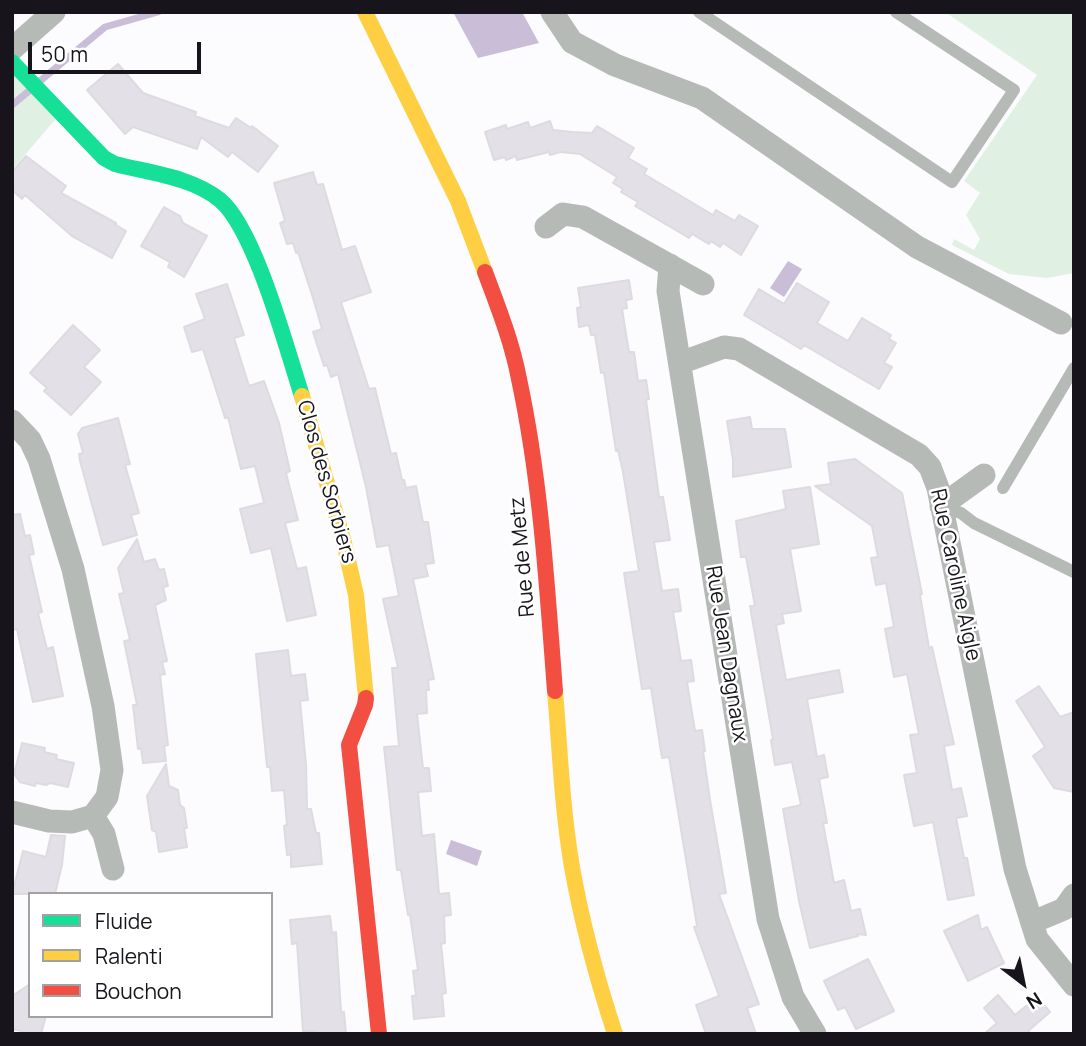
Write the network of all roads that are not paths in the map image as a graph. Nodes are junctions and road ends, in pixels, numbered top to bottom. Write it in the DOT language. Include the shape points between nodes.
graph roads {
  1 [pos="54,12"];
  2 [pos="365,12"];
  3 [pos="552,12"];
  4 [pos="699,12"];
  5 [pos="896,12"];
  6 [pos="389,23"];
  7 [pos="12,49"];
  8 [pos="12,62"];
  9 [pos="406,94"];
  10 [pos="546,227"];
  11 [pos="670,265"];
  12 [pos="703,284"];
  13 [pos="1067,326"];
  14 [pos="680,363"];
  15 [pos="1074,368"];
  16 [pos="12,421"];
  17 [pos="984,475"];
  18 [pos="1003,488"];
  19 [pos="941,506"];
  20 [pos="1074,572"];
  21 [pos="12,812"];
  22 [pos="93,817"];
  23 [pos="113,869"];
  24 [pos="1074,895"];
  25 [pos="1033,922"];
  26 [pos="1074,985"];
  27 [pos="379,1034"];
  28 [pos="615,1034"];
  29 [pos="815,1034"];
  1 -- 7 [label="street"];
  2 -- 9 [label="main road, Rue de Metz"];
  3 -- 13 [label="street" via="572,41 615,65 702,97 917,247"];
  4 -- 5 [label="lane" via="952,182 1014,90"];
  6 -- 9 [label="main road, Rue de Metz"];
  8 -- 27 [label="main road, Clos des Sorbiers" via="104,158 191,183 220,201 244,231 310,419 356,595 366,692 349,745"];
  9 -- 28 [label="main road, Rue de Metz" via="475,241 519,377 542,515 572,865 583,923"];
  10 -- 11 [label="street" via="563,214 583,217"];
  11 -- 12 [label="street"];
  11 -- 14 [label="street, Rue Jean Dagnaux" via="668,290"];
  14 -- 19 [label="street, Rue Caroline Aigle" via="724,347 739,349 919,455 930,467"];
  14 -- 29 [label="street, Rue Jean Dagnaux" via="768,919 793,997"];
  15 -- 18 [label="lane"];
  16 -- 22 [label="street" via="30,440 39,459 73,569 103,706 112,770 107,797"];
  17 -- 19 [label="street"];
  19 -- 20 [label="lane"];
  19 -- 25 [label="street, Rue Caroline Aigle" via="1015,869"];
  21 -- 22 [label="street" via="49,821"];
  22 -- 23 [label="street" via="104,834"];
  24 -- 25 [label="street" via="1064,909"];
  25 -- 26 [label="street, Rue Caroline Aigle" via="1037,939"];
}
